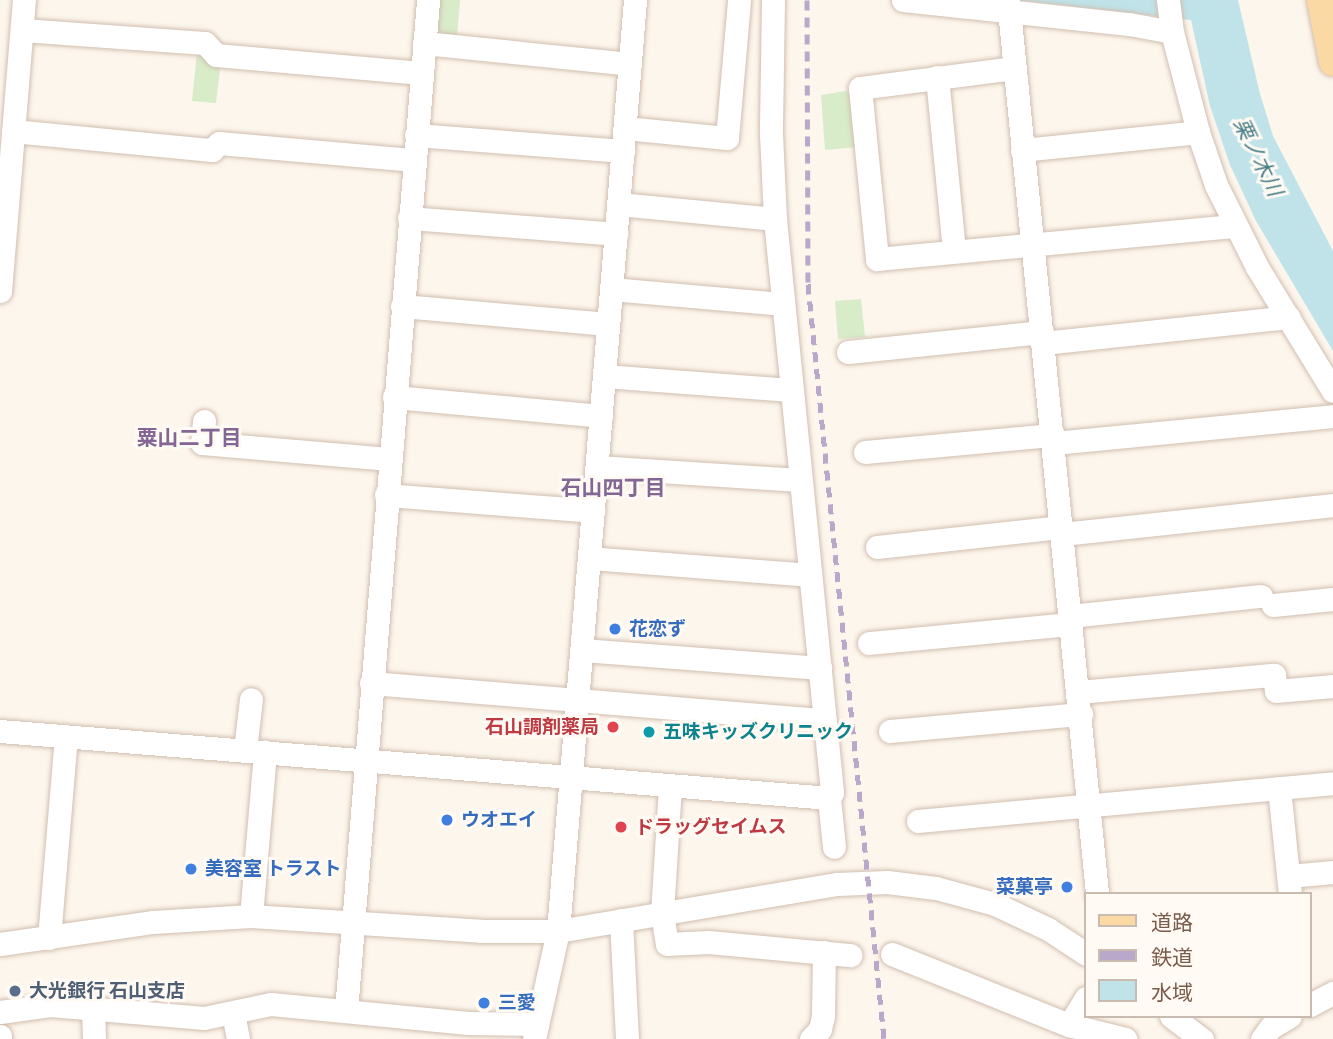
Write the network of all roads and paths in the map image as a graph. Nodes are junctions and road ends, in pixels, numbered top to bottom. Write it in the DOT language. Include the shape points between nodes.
graph roads {
  1 [pos="24,0"];
  2 [pos="428,0"];
  3 [pos="635,0"];
  4 [pos="739,0"];
  5 [pos="773,0"];
  6 [pos="903,0"];
  7 [pos="1321,0"];
  8 [pos="1008,6"];
  9 [pos="1170,18"];
  10 [pos="14,39"];
  11 [pos="424,43"];
  12 [pos="1333,62"];
  13 [pos="630,64"];
  14 [pos="1014,68"];
  15 [pos="421,73"];
  16 [pos="937,77"];
  17 [pos="13,131"];
  18 [pos="1198,132"];
  19 [pos="416,135"];
  20 [pos="624,140"];
  21 [pos="1022,150"];
  22 [pos="414,160"];
  23 [pos="619,204"];
  24 [pos="409,218"];
  25 [pos="775,219"];
  26 [pos="1235,226"];
  27 [pos="616,234"];
  28 [pos="1032,244"];
  29 [pos="954,251"];
  30 [pos="611,289"];
  31 [pos="0,291"];
  32 [pos="781,304"];
  33 [pos="402,306"];
  34 [pos="1289,317"];
  35 [pos="608,324"];
  36 [pos="1042,338"];
  37 [pos="848,352"];
  38 [pos="604,376"];
  39 [pos="790,390"];
  40 [pos="1333,391"];
  41 [pos="394,397"];
  42 [pos="601,416"];
  43 [pos="1333,416"];
  44 [pos="204,421"];
  45 [pos="1054,439"];
  46 [pos="865,452"];
  47 [pos="389,459"];
  48 [pos="597,467"];
  49 [pos="800,480"];
  50 [pos="386,495"];
  51 [pos="1333,505"];
  52 [pos="593,511"];
  53 [pos="1062,531"];
  54 [pos="877,547"];
  55 [pos="589,558"];
  56 [pos="809,575"];
  57 [pos="1333,599"];
  58 [pos="1070,620"];
  59 [pos="869,643"];
  60 [pos="582,650"];
  61 [pos="820,668"];
  62 [pos="371,683"];
  63 [pos="1333,686"];
  64 [pos="251,699"];
  65 [pos="578,701"];
  66 [pos="1079,703"];
  67 [pos="823,720"];
  68 [pos="0,731"];
  69 [pos="890,731"];
  70 [pos="66,737"];
  71 [pos="255,751"];
  72 [pos="365,760"];
  73 [pos="572,779"];
  74 [pos="1333,783"];
  75 [pos="670,786"];
  76 [pos="1279,788"];
  77 [pos="829,798"];
  78 [pos="1088,805"];
  79 [pos="918,821"];
  80 [pos="834,847"];
  81 [pos="1333,872"];
  82 [pos="1290,885"];
  83 [pos="1097,892"];
  84 [pos="662,913"];
  85 [pos="251,916"];
  86 [pos="621,920"];
  87 [pos="353,921"];
  88 [pos="558,930"];
  89 [pos="49,938"];
  90 [pos="0,944"];
  91 [pos="824,952"];
  92 [pos="1084,953"];
  93 [pos="892,954"];
  94 [pos="850,955"];
  95 [pos="1333,993"];
  96 [pos="1084,1001"];
  97 [pos="1312,1004"];
  98 [pos="93,1009"];
  99 [pos="346,1011"];
  100 [pos="0,1012"];
  101 [pos="233,1013"];
  102 [pos="1174,1018"];
  103 [pos="1287,1018"];
  104 [pos="1069,1025"];
  105 [pos="163,1028"];
  106 [pos="467,1031"];
  107 [pos="535,1032"];
  108 [pos="94,1039"];
  109 [pos="238,1039"];
  110 [pos="627,1039"];
  111 [pos="811,1039"];
  112 [pos="1125,1039"];
  113 [pos="1202,1039"];
  114 [pos="1262,1039"];
  1 -- 10 [label="street"];
  2 -- 11 [label="street"];
  3 -- 13 [label="street"];
  4 -- 20 [label="street" via="727,138"];
  5 -- 25 [label="street"];
  6 -- 8 [label="street"];
  7 -- 12 [label="main road"];
  8 -- 9 [label="street" via="1129,24"];
  8 -- 14 [label="street"];
  9 -- 18 [label="street"];
  10 -- 15 [label="street" via="205,43 216,55"];
  10 -- 17 [label="street"];
  11 -- 13 [label="street"];
  11 -- 15 [label="street"];
  13 -- 20 [label="street"];
  14 -- 16 [label="street"];
  14 -- 21 [label="street"];
  15 -- 19 [label="street"];
  16 -- 29 [label="street"];
  16 -- 29 [label="street" via="860,89 877,259"];
  17 -- 22 [label="street" via="212,149 219,144"];
  17 -- 31 [label="street"];
  18 -- 21 [label="street"];
  18 -- 26 [label="street"];
  19 -- 20 [label="street"];
  19 -- 22 [label="street"];
  20 -- 23 [label="street"];
  21 -- 28 [label="street"];
  22 -- 24 [label="street"];
  23 -- 25 [label="street"];
  23 -- 27 [label="street"];
  24 -- 27 [label="street"];
  24 -- 33 [label="street"];
  25 -- 32 [label="street"];
  26 -- 28 [label="street"];
  26 -- 34 [label="street"];
  27 -- 30 [label="street"];
  28 -- 29 [label="street"];
  28 -- 36 [label="street"];
  30 -- 32 [label="street"];
  30 -- 35 [label="street"];
  32 -- 39 [label="street"];
  33 -- 35 [label="street"];
  33 -- 41 [label="street"];
  34 -- 36 [label="street"];
  34 -- 40 [label="street"];
  35 -- 38 [label="street"];
  36 -- 37 [label="street"];
  36 -- 45 [label="street"];
  38 -- 39 [label="street"];
  38 -- 42 [label="street"];
  39 -- 49 [label="street"];
  41 -- 42 [label="street"];
  41 -- 47 [label="street"];
  42 -- 48 [label="street"];
  43 -- 45 [label="street"];
  44 -- 47 [label="street" via="202,443"];
  45 -- 46 [label="street"];
  45 -- 53 [label="street"];
  47 -- 50 [label="street"];
  48 -- 49 [label="street"];
  48 -- 52 [label="street"];
  49 -- 56 [label="street"];
  50 -- 52 [label="street"];
  50 -- 62 [label="street"];
  51 -- 53 [label="street"];
  52 -- 55 [label="street"];
  53 -- 54 [label="street"];
  53 -- 58 [label="street"];
  55 -- 56 [label="street"];
  55 -- 60 [label="street"];
  56 -- 61 [label="street"];
  57 -- 58 [label="street"];
  58 -- 59 [label="street"];
  58 -- 66 [label="street"];
  60 -- 61 [label="street"];
  60 -- 65 [label="street"];
  61 -- 67 [label="street"];
  62 -- 65 [label="street"];
  62 -- 72 [label="street"];
  63 -- 66 [label="street" via="1276,691 1274,675"];
  64 -- 71 [label="street"];
  65 -- 67 [label="street"];
  65 -- 73 [label="street"];
  66 -- 69 [label="street"];
  66 -- 78 [label="street"];
  67 -- 77 [label="street"];
  68 -- 70 [label="street"];
  70 -- 71 [label="street"];
  70 -- 89 [label="street"];
  71 -- 72 [label="street"];
  71 -- 85 [label="street"];
  72 -- 73 [label="street"];
  72 -- 87 [label="street"];
  73 -- 75 [label="street"];
  73 -- 88 [label="street"];
  74 -- 76 [label="street"];
  75 -- 77 [label="street"];
  75 -- 84 [label="street"];
  76 -- 78 [label="street"];
  76 -- 82 [label="street"];
  77 -- 80 [label="street"];
  78 -- 79 [label="street"];
  78 -- 83 [label="street"];
  81 -- 82 [label="street"];
  84 -- 86 [label="street"];
  84 -- 91 [label="street" via="667,944 709,942"];
  84 -- 92 [label="street" via="837,884 887,882 946,890 995,904 1048,929"];
  85 -- 87 [label="street"];
  85 -- 89 [label="street" via="153,922"];
  86 -- 88 [label="street"];
  86 -- 110 [label="street"];
  87 -- 88 [label="street" via="481,931"];
  87 -- 99 [label="street"];
  88 -- 107 [label="street"];
  89 -- 90 [label="street"];
  91 -- 94 [label="street"];
  91 -- 111 [label="street" via="823,1016"];
  93 -- 104 [label="street"];
  95 -- 97 [label="street"];
  96 -- 104 [label="street"];
  98 -- 100 [label="street" via="50,1005"];
  98 -- 105 [label="street"];
  98 -- 108 [label="street"];
  99 -- 101 [label="street" via="271,1004"];
  99 -- 106 [label="street"];
  101 -- 105 [label="street"];
  101 -- 109 [label="street"];
  102 -- 113 [label="street"];
  103 -- 114 [label="street"];
  104 -- 112 [label="street"];
  106 -- 107 [label="street"];
}
